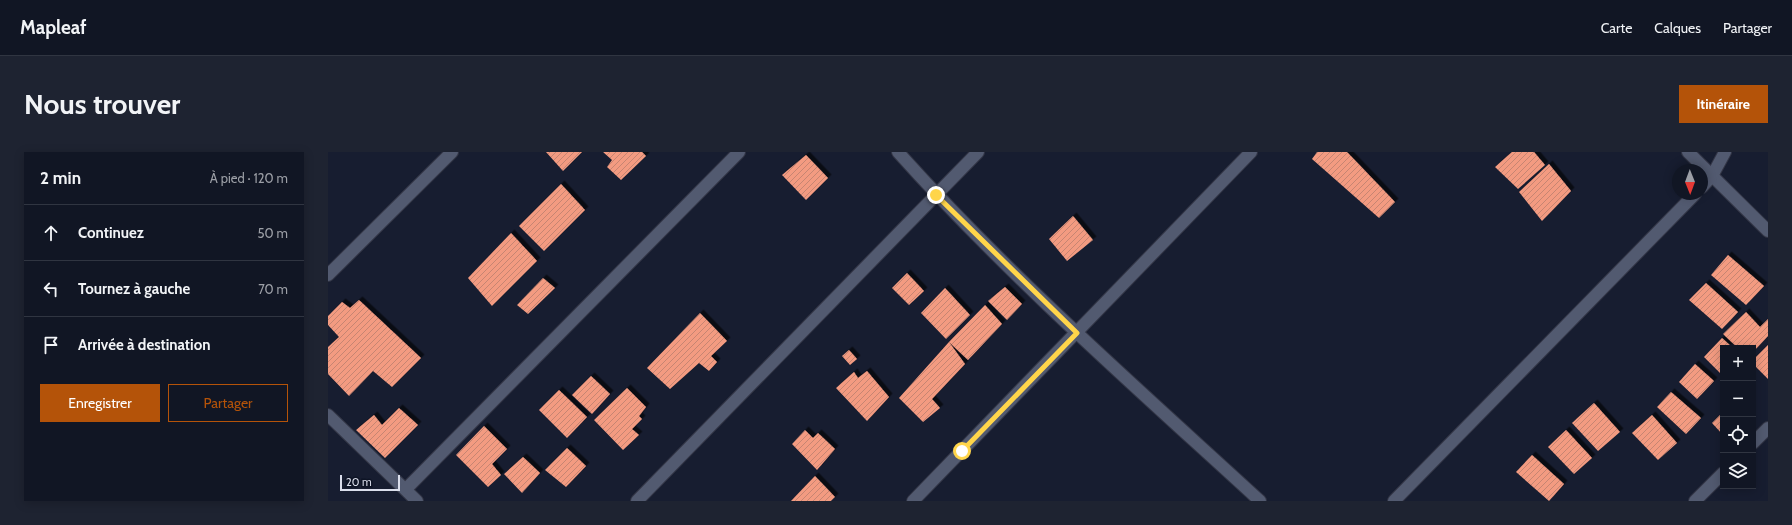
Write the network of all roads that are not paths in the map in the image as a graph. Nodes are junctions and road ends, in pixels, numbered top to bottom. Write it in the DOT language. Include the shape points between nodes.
graph roads {
  1 [pos="452,152"];
  2 [pos="739,152"];
  3 [pos="898,152"];
  4 [pos="978,152"];
  5 [pos="1251,152"];
  6 [pos="1688,152"];
  7 [pos="1725,152"];
  8 [pos="1712,176"];
  9 [pos="1708,180"];
  10 [pos="936,195"];
  11 [pos="1689,200"];
  12 [pos="1768,231"];
  13 [pos="328,275"];
  14 [pos="1077,333"];
  15 [pos="328,415"];
  16 [pos="1768,428"];
  17 [pos="1756,440"];
  18 [pos="1720,476"];
  19 [pos="406,489"];
  20 [pos="418,501"];
  21 [pos="637,501"];
  22 [pos="913,501"];
  23 [pos="1260,501"];
  24 [pos="1394,501"];
  25 [pos="1695,501"];
  1 -- 13 [label="street"];
  2 -- 19 [label="street"];
  3 -- 10 [label="street"];
  4 -- 10 [label="street"];
  5 -- 14 [label="street"];
  6 -- 8 [label="street"];
  7 -- 8 [label="street"];
  8 -- 9 [label="street"];
  8 -- 12 [label="street"];
  10 -- 14 [label="street"];
  10 -- 21 [label="street"];
  11 -- 24 [label="street"];
  14 -- 22 [label="street"];
  14 -- 23 [label="street"];
  15 -- 19 [label="street"];
  16 -- 17 [label="street"];
  18 -- 25 [label="street"];
  19 -- 20 [label="street"];
}
